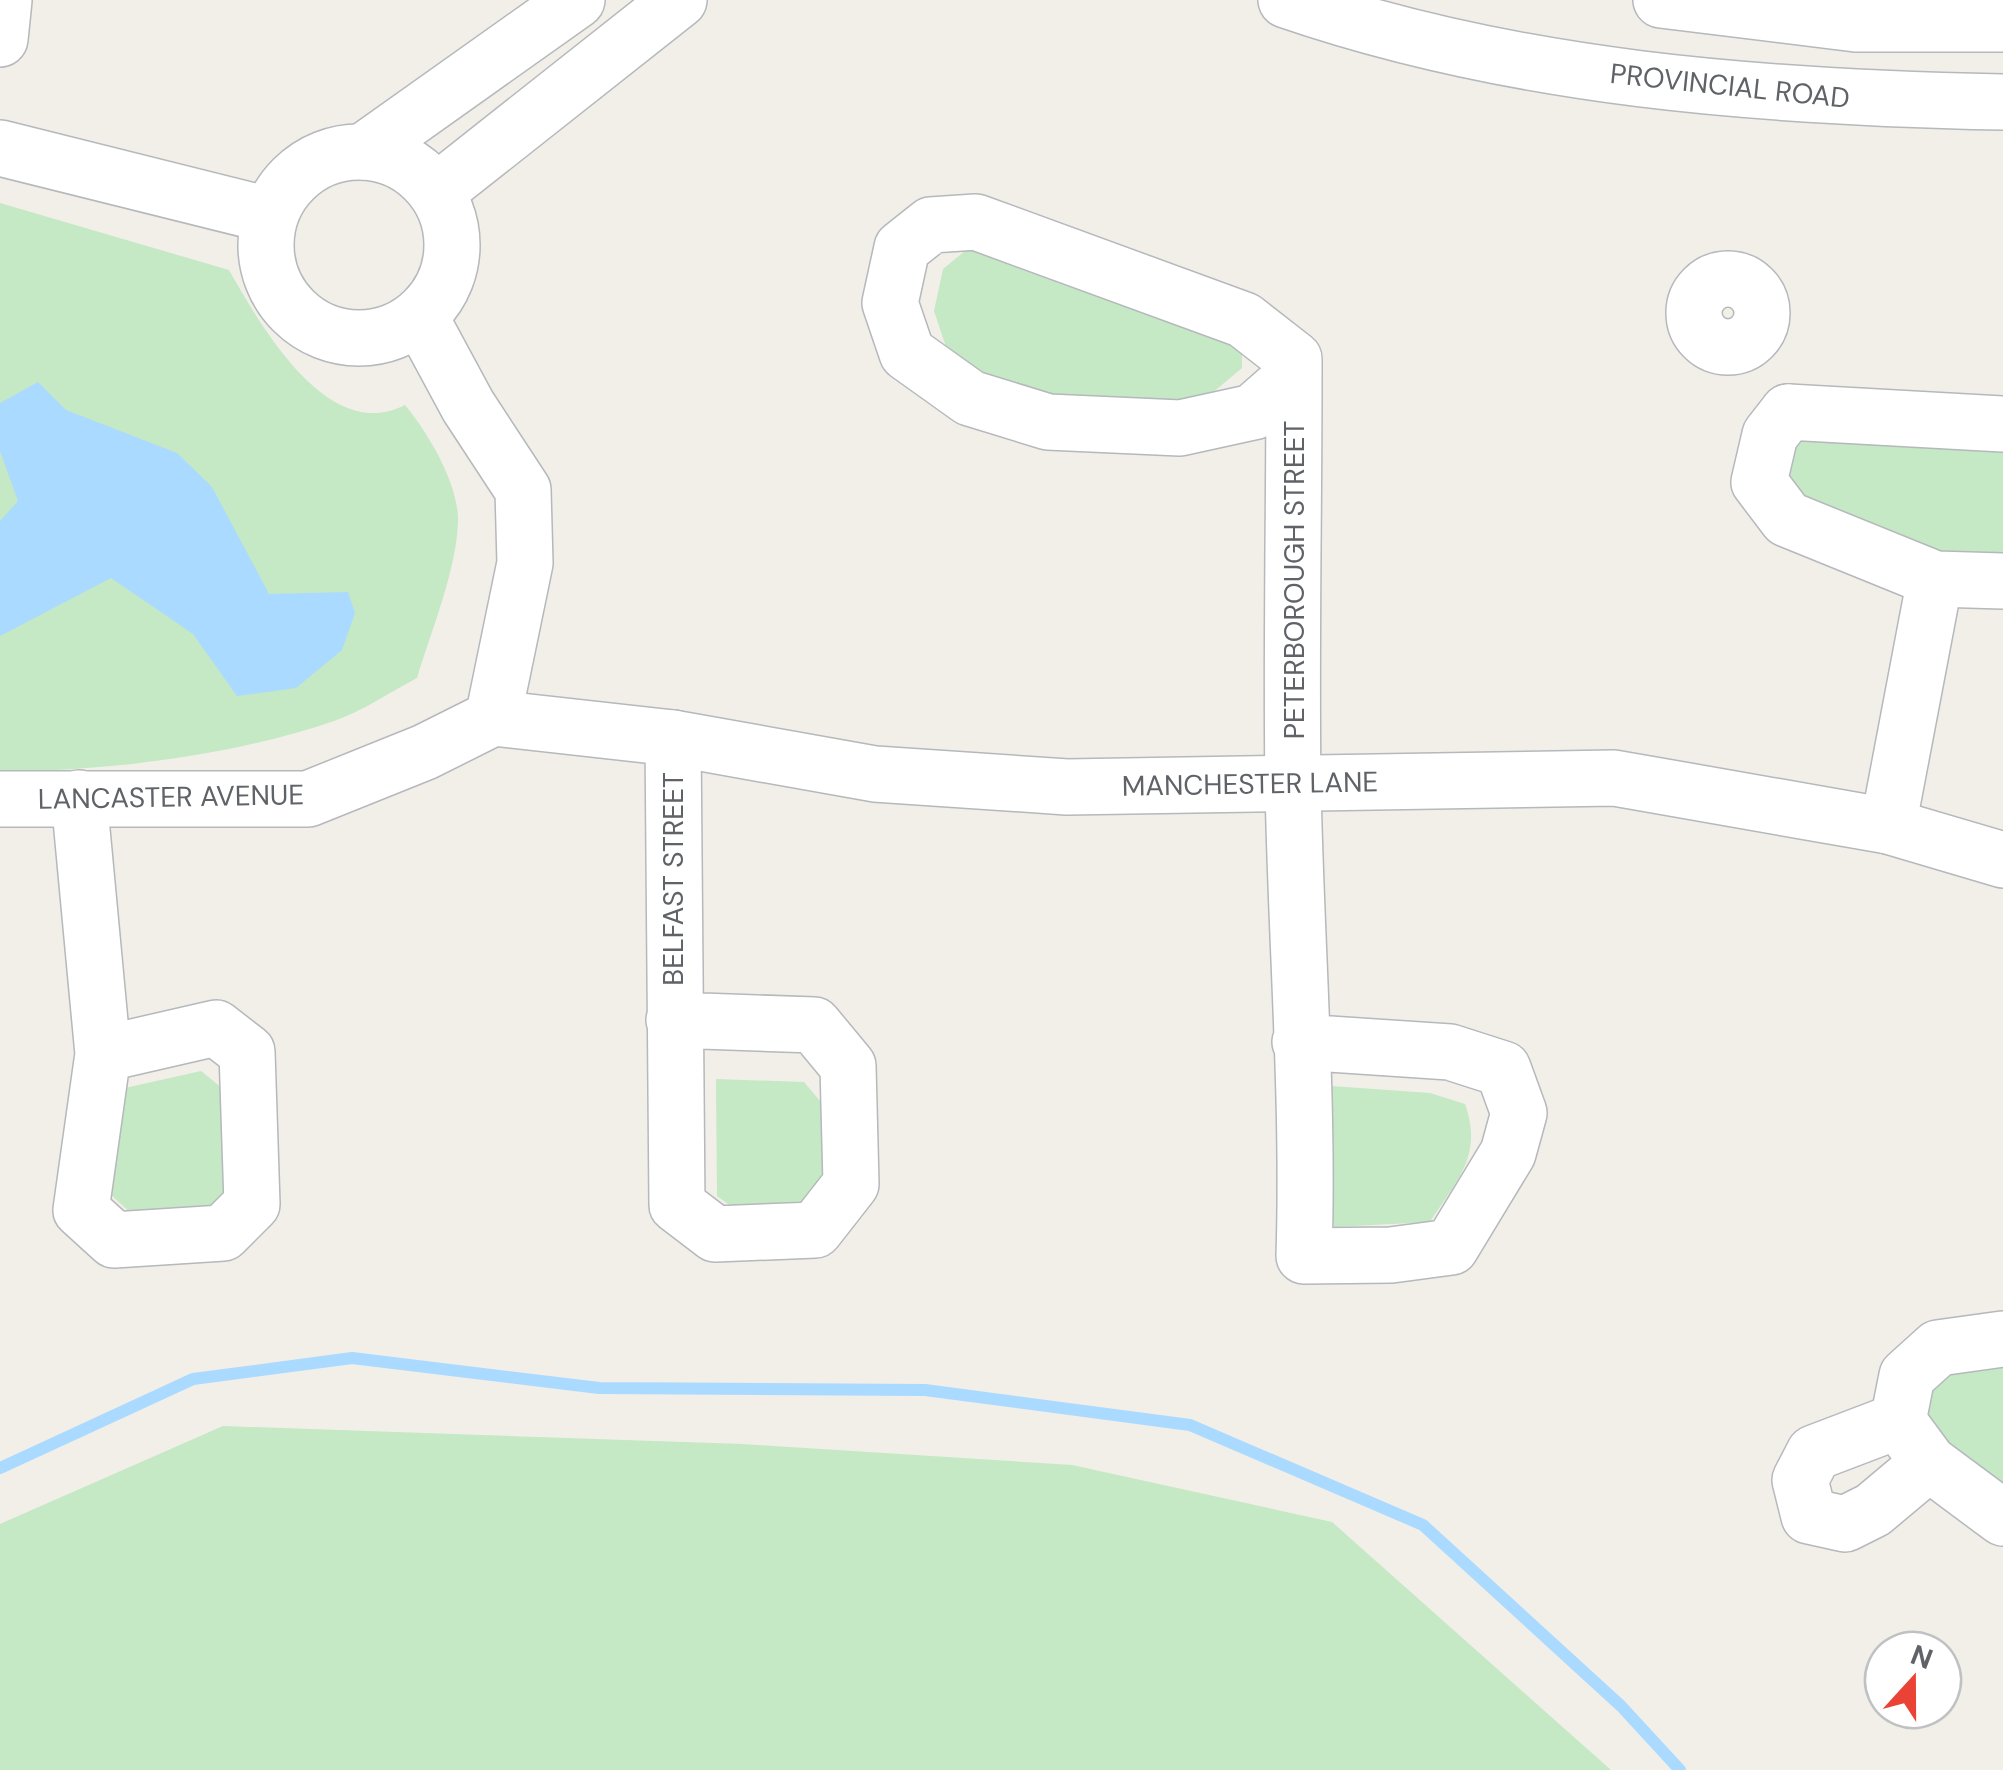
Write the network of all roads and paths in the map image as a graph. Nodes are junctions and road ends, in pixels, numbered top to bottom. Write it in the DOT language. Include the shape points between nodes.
graph roads {
  1 [pos="4,0"];
  2 [pos="577,0"];
  3 [pos="679,0"];
  4 [pos="1286,0"];
  5 [pos="1996,0"];
  6 [pos="1695,3"];
  7 [pos="2003,16"];
  8 [pos="2003,24"];
  9 [pos="0,38"];
  10 [pos="2003,102"];
  11 [pos="0,148"];
  12 [pos="363,152"];
  13 [pos="436,192"];
  14 [pos="270,216"];
  15 [pos="420,317"];
  16 [pos="1742,344"];
  17 [pos="1294,376"];
  18 [pos="1788,412"];
  19 [pos="2003,424"];
  20 [pos="1936,579"];
  21 [pos="2003,580"];
  22 [pos="493,718"];
  23 [pos="672,738"];
  24 [pos="1294,784"];
  25 [pos="79,798"];
  26 [pos="0,799"];
  27 [pos="1888,826"];
  28 [pos="2003,860"];
  29 [pos="674,1020"];
  30 [pos="1300,1042"];
  31 [pos="103,1054"];
  32 [pos="2003,1339"];
  33 [pos="2003,1518"];
  1 -- 9 [label="street"];
  2 -- 12 [label="street"];
  3 -- 13 [label="street"];
  4 -- 10 [label="street, PROVINCIAL ROAD" via="1363,26 1644,82"];
  5 -- 7 [label="street"];
  6 -- 8 [label="street" via="1856,24"];
  11 -- 14 [label="street"];
  12 -- 13 [label="street" via="404,164"];
  12 -- 14 [label="street" via="328,158 296,175"];
  13 -- 15 [label="street" via="452,234 452,258 446,280"];
  14 -- 15 [label="street" via="265,240 271,275 288,307 306,323 352,338 399,330"];
  15 -- 22 [label="street" via="523,490 525,563"];
  16 -- 18 [label="street"];
  17 -- 17 [label="street, PETERBOROUGH STREET" via="1294,359 1244,320 976,222 931,225 902,248 890,303 907,353 970,398 1048,422 1180,428 1253,412"];
  17 -- 24 [label="street, PETERBOROUGH STREET"];
  18 -- 19 [label="street"];
  18 -- 20 [label="street" via="1770,435 1760,482 1787,518"];
  20 -- 21 [label="street"];
  20 -- 27 [label="street"];
  22 -- 23 [label="street, MANCHESTER LANE"];
  22 -- 25 [label="street, LANCASTER AVENUE" via="308,799"];
  23 -- 24 [label="street, MANCHESTER LANE" via="875,774 1067,787"];
  23 -- 29 [label="street, BELFAST STREET"];
  24 -- 27 [label="street, MANCHESTER LANE" via="1614,778"];
  24 -- 30 [label="street, PETERBOROUGH STREET"];
  25 -- 26 [label="street, LANCASTER AVENUE"];
  25 -- 31 [label="street"];
  27 -- 28 [label="street, MANCHESTER LANE"];
  29 -- 29 [label="street, BELFAST STREET" via="676,1205 715,1234 816,1230 851,1184 848,1066 814,1025"];
  30 -- 30 [label="street, PETERBOROUGH STREET" via="1450,1052 1503,1069 1520,1113 1508,1152 1450,1247 1304,1256"];
  32 -- 33 [label="street" via="1938,1348 1907,1376 1913,1442"];
}
